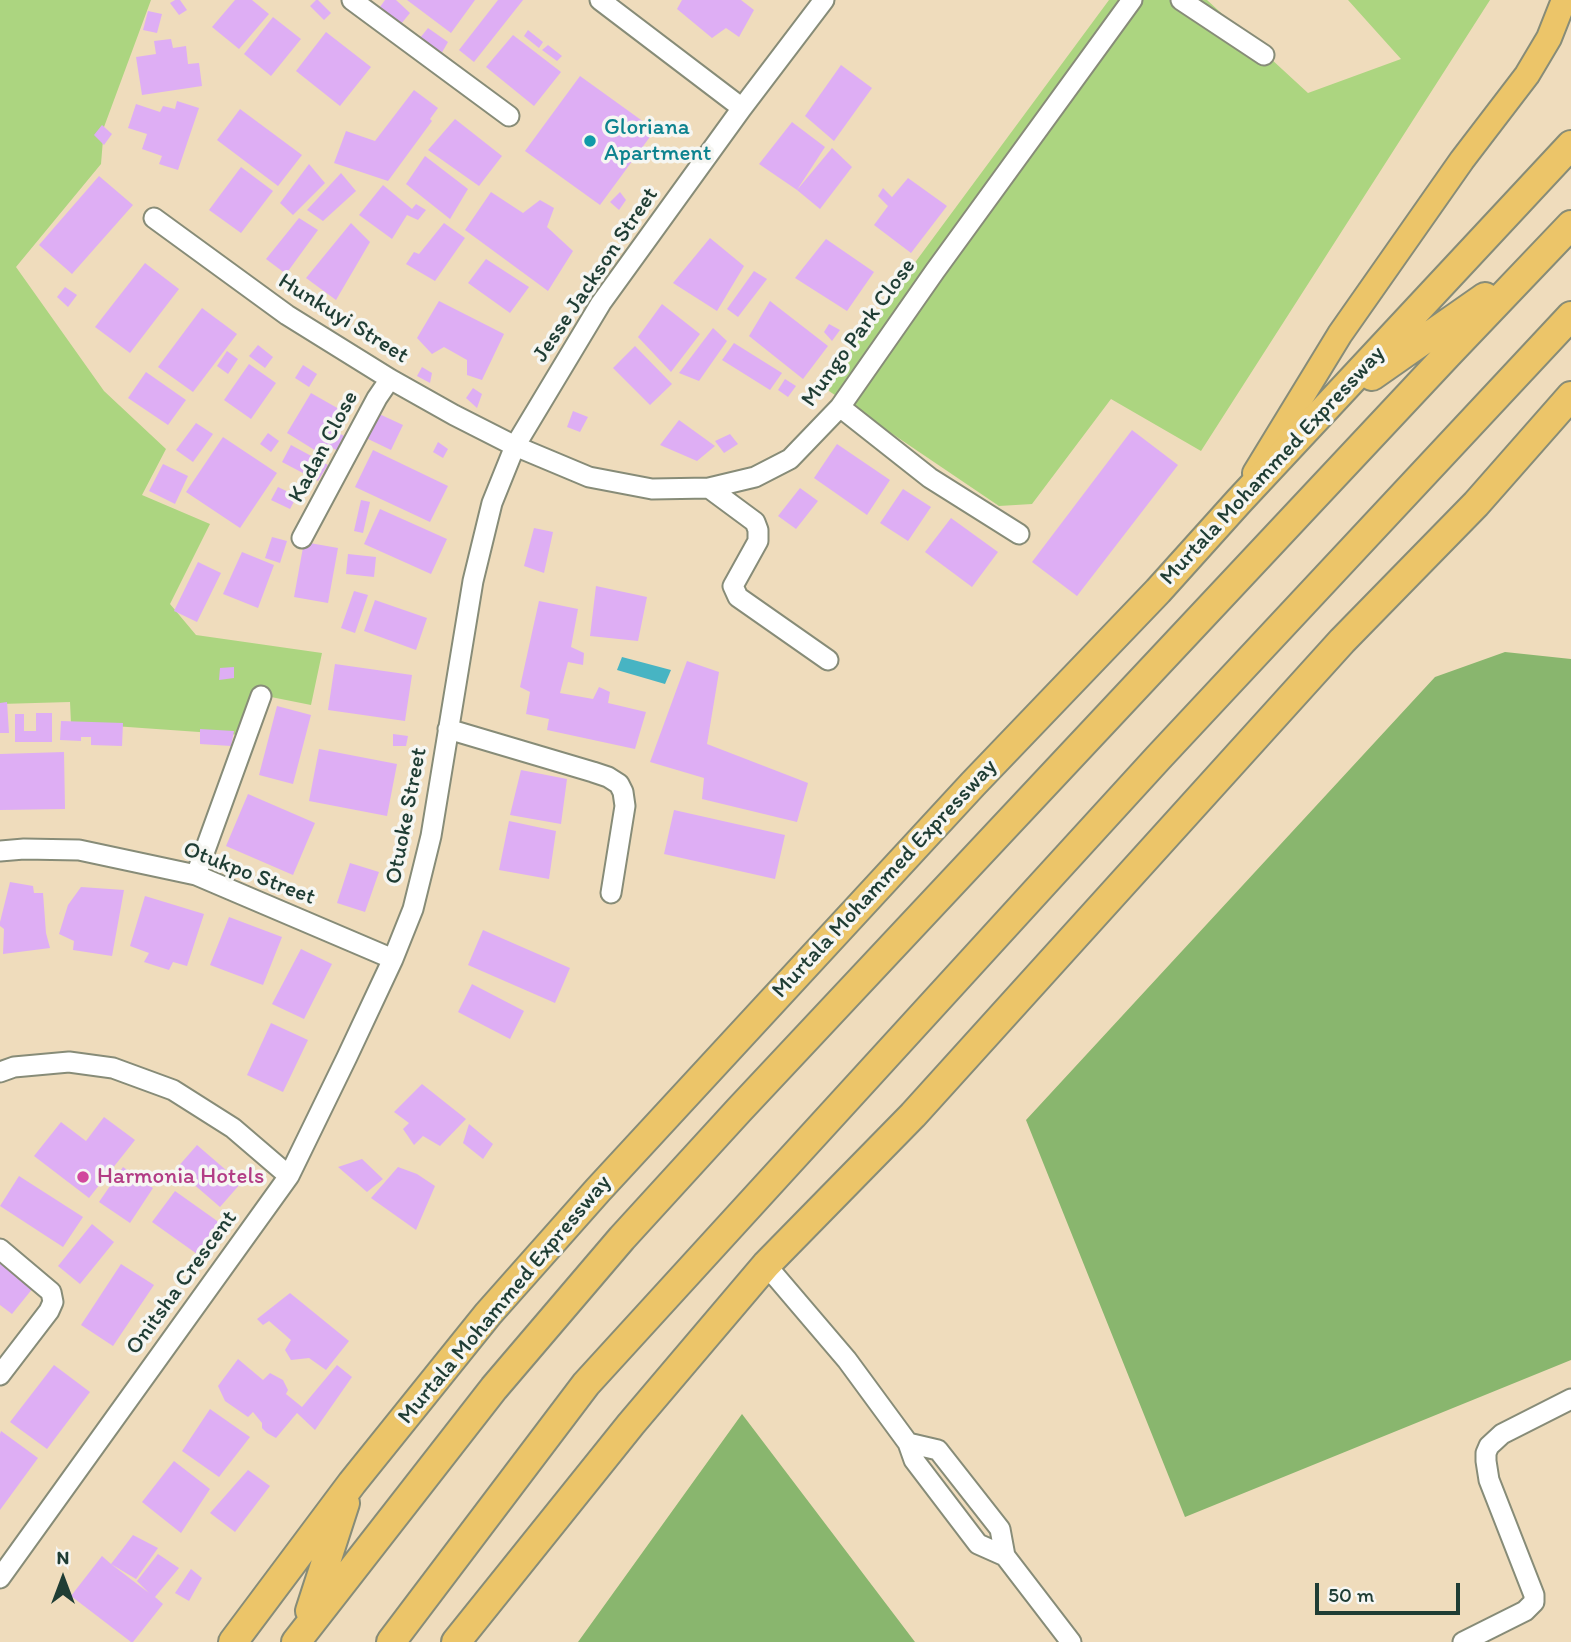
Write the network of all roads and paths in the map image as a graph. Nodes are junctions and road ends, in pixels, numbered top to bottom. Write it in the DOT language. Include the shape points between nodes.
graph roads {
  1 [pos="352,0"];
  2 [pos="600,0"];
  3 [pos="824,0"];
  4 [pos="1132,0"];
  5 [pos="1181,0"];
  6 [pos="1564,0"];
  7 [pos="1264,55"];
  8 [pos="742,108"];
  9 [pos="509,116"];
  10 [pos="1571,145"];
  11 [pos="154,218"];
  12 [pos="1571,225"];
  13 [pos="1533,263"];
  14 [pos="1571,316"];
  15 [pos="390,379"];
  16 [pos="1571,396"];
  17 [pos="840,407"];
  18 [pos="1325,408"];
  19 [pos="515,446"];
  20 [pos="709,488"];
  21 [pos="1239,501"];
  22 [pos="1019,534"];
  23 [pos="302,538"];
  24 [pos="828,660"];
  25 [pos="261,696"];
  26 [pos="448,729"];
  27 [pos="0,851"];
  28 [pos="196,875"];
  29 [pos="611,893"];
  30 [pos="393,959"];
  31 [pos="0,1072"];
  32 [pos="289,1176"];
  33 [pos="0,1249"];
  34 [pos="766,1265"];
  35 [pos="0,1375"];
  36 [pos="1571,1399"];
  37 [pos="352,1483"];
  38 [pos="3,1566"];
  39 [pos="300,1636"];
  40 [pos="233,1642"];
  41 [pos="391,1642"];
  42 [pos="456,1642"];
  43 [pos="1071,1642"];
  44 [pos="1463,1642"];
  1 -- 9 [label="street"];
  2 -- 8 [label="street"];
  3 -- 8 [label="street, Jesse Jackson Street"];
  4 -- 17 [label="street, Mungo Park Close"];
  5 -- 7 [label="street"];
  6 -- 21 [label="main road" via="1527,75 1340,334"];
  8 -- 19 [label="street, Jesse Jackson Street" via="601,303"];
  10 -- 18 [label="highway, Murtala Mohammed Expressway"];
  11 -- 15 [label="street, Hunkuyi Street" via="287,315"];
  12 -- 13 [label="highway"];
  13 -- 18 [label="highway"];
  13 -- 39 [label="highway" via="622,1238 494,1388"];
  14 -- 41 [label="highway" via="1157,758 586,1384"];
  15 -- 19 [label="street, Hunkuyi Street"];
  15 -- 23 [label="street, Kadan Close"];
  16 -- 34 [label="highway" via="1476,504 1342,641 913,1115"];
  17 -- 20 [label="street, Mungo Park Close" via="790,459 755,477"];
  17 -- 22 [label="street" via="930,478"];
  18 -- 21 [label="highway, Murtala Mohammed Expressway"];
  19 -- 20 [label="street, Mungo Park Close" via="589,477 652,489"];
  19 -- 26 [label="street, Otuoke Street" via="492,503 473,581"];
  20 -- 24 [label="street" via="755,522 758,530 758,541 733,586 738,597"];
  21 -- 37 [label="highway, Murtala Mohammed Expressway" via="607,1180 488,1314"];
  25 -- 28 [label="street"];
  26 -- 29 [label="street" via="619,784 625,806"];
  26 -- 30 [label="street, Otuoke Street" via="432,836 413,909"];
  27 -- 28 [label="street, Otukpo Street" via="79,850"];
  28 -- 30 [label="street, Otukpo Street"];
  30 -- 32 [label="street, Otuoke Street"];
  31 -- 32 [label="street" via="69,1062 113,1068 173,1090 233,1128"];
  32 -- 38 [label="street, Onitsha Crescent"];
  33 -- 35 [label="street" via="51,1292 53,1302"];
  34 -- 42 [label="highway"];
  34 -- 43 [label="street" via="848,1360 908,1443 938,1450 1000,1528 1005,1556"];
  36 -- 44 [label="street" via="1502,1434 1489,1446 1489,1480 1534,1601 1525,1611"];
  37 -- 39 [label="highway"];
  37 -- 40 [label="highway, Murtala Mohammed Expressway"];
}
